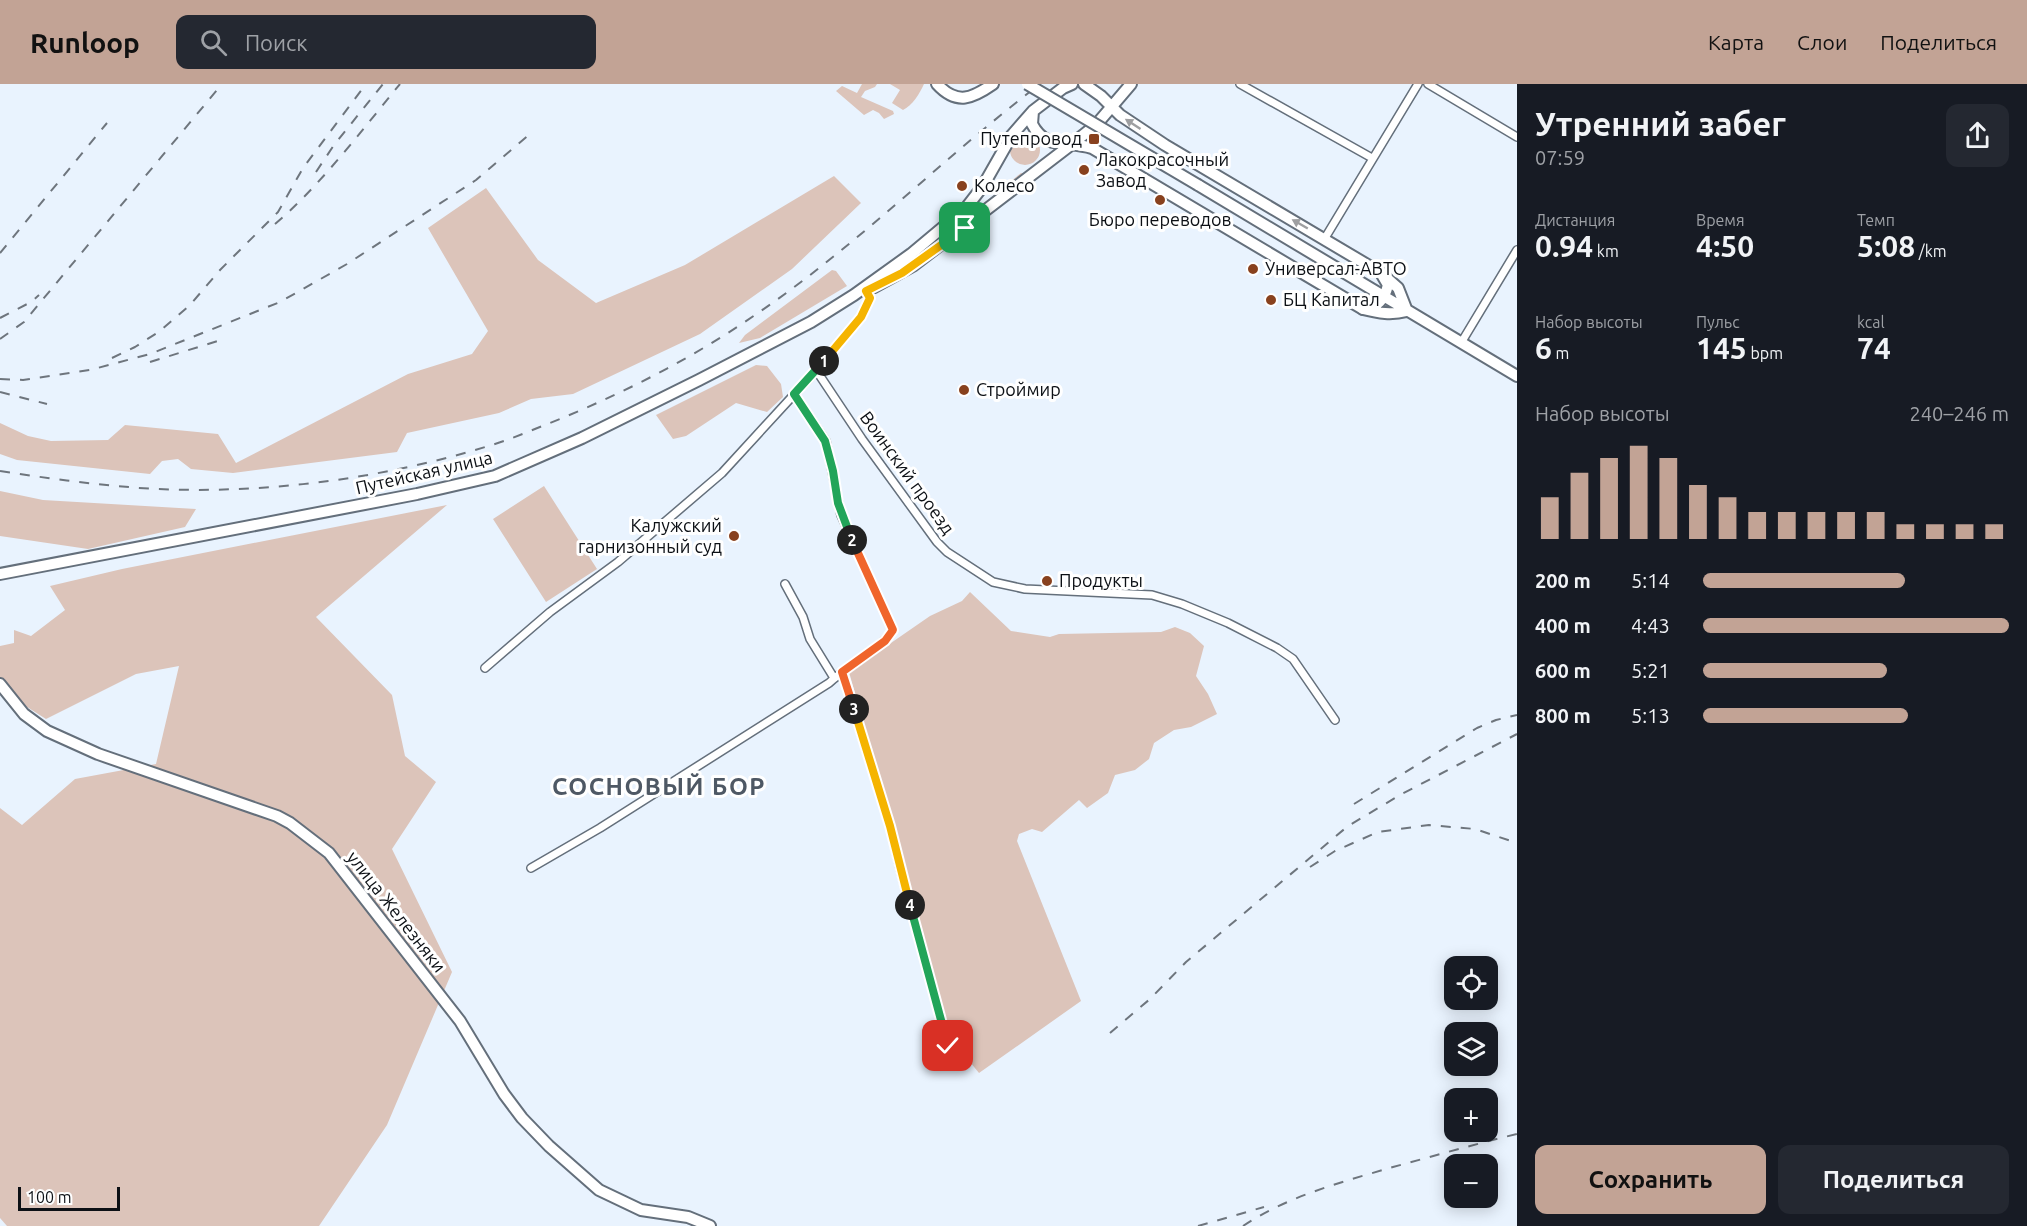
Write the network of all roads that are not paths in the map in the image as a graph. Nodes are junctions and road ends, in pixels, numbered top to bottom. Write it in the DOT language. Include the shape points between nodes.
graph roads {
  1 [pos="937,84"];
  2 [pos="993,84"];
  3 [pos="1027,84"];
  4 [pos="1072,84"];
  5 [pos="1084,84"];
  6 [pos="1131,84"];
  7 [pos="1240,84"];
  8 [pos="1418,84"];
  9 [pos="1428,84"];
  10 [pos="1111,108"];
  11 [pos="1034,111"];
  12 [pos="1517,137"];
  13 [pos="1072,144"];
  14 [pos="1372,158"];
  15 [pos="1325,238"];
  16 [pos="1517,250"];
  17 [pos="1381,273"];
  18 [pos="866,291"];
  19 [pos="854,294"];
  20 [pos="1385,298"];
  21 [pos="1363,309"];
  22 [pos="1407,311"];
  23 [pos="1461,343"];
  24 [pos="816,370"];
  25 [pos="1517,376"];
  26 [pos="794,394"];
  27 [pos="16,570"];
  28 [pos="0,574"];
  29 [pos="0,582"];
  30 [pos="785,584"];
  31 [pos="486,668"];
  32 [pos="842,672"];
  33 [pos="834,678"];
  34 [pos="0,684"];
  35 [pos="1335,720"];
  36 [pos="531,868"];
  37 [pos="948,1046"];
  38 [pos="710,1226"];
  1 -- 2 [label="street" via="945,92 962,98 980,94"];
  3 -- 20 [label="street, bridge"];
  4 -- 11 [label="street, Путейская улица"];
  5 -- 10 [label="street"];
  6 -- 10 [label="street, Путейская улица"];
  7 -- 14 [label="street"];
  8 -- 14 [label="street"];
  9 -- 12 [label="street"];
  10 -- 13 [label="street, Путейская улица"];
  15 -- 10 [label="street, one-way" via="1165,145"];
  11 -- 13 [label="street" via="1032,124 1042,137"];
  11 -- 19 [label="street, Путейская улица" via="1012,135 966,208"];
  13 -- 18 [label="street, Путейская улица" via="914,265"];
  13 -- 21 [label="street" via="1092,148"];
  14 -- 15 [label="street"];
  15 -- 17 [label="street"];
  16 -- 23 [label="street"];
  17 -- 20 [label="street" via="1388,285"];
  17 -- 22 [label="street" via="1398,288"];
  18 -- 19 [label="street, Путейская улица"];
  18 -- 24 [label="street" via="870,298 861,317"];
  19 -- 27 [label="street, Путейская улица" via="811,322 699,380 495,476"];
  20 -- 21 [label="street" via="1376,306"];
  20 -- 22 [label="street"];
  21 -- 22 [label="street" via="1379,314"];
  22 -- 23 [label="street"];
  23 -- 25 [label="street"];
  24 -- 26 [label="street"];
  24 -- 35 [label="street, Воинский проезд" via="937,542 956,558 993,582 1025,589 1152,595 1228,623 1293,659"];
  26 -- 31 [label="street" via="722,473"];
  26 -- 32 [label="street" via="825,441 841,515 893,630 885,641"];
  27 -- 28 [label="street, Путейская улица"];
  27 -- 29 [label="street"];
  30 -- 33 [label="street" via="803,616 810,639"];
  32 -- 33 [label="street"];
  32 -- 37 [label="street" via="890,826"];
  33 -- 36 [label="street"];
  34 -- 38 [label="street, улица Железняки" via="24,714 47,731 98,754 277,816 315,841 329,853 460,1021 504,1094 549,1146 599,1190 641,1209 688,1217"];
}
